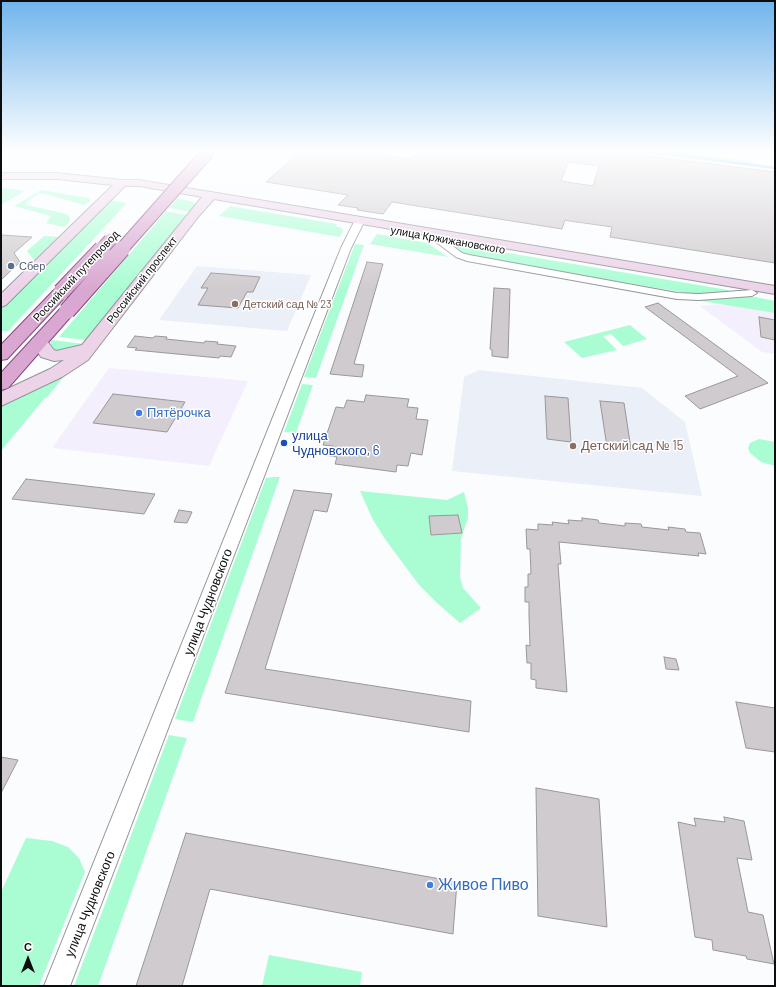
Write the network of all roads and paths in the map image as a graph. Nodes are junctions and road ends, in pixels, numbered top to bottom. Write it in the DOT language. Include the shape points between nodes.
graph roads {
  1 [pos="107,198"];
  2 [pos="167,198"];
  3 [pos="207,198"];
  4 [pos="214,198"];
  5 [pos="358,222"];
  6 [pos="122,228"];
  7 [pos="435,238"];
  8 [pos="486,244"];
  9 [pos="775,290"];
  10 [pos="752,293"];
  11 [pos="775,297"];
  12 [pos="1,302"];
  13 [pos="43,337"];
  14 [pos="14,339"];
  15 [pos="89,347"];
  16 [pos="1,355"];
  17 [pos="1,384"];
  18 [pos="1,400"];
  19 [pos="57,986"];
  1 -- 12 [label="street"];
  2 -- 13 [label="main road, Российский путепровод, bridge"];
  3 -- 15 [label="street, Российский проспект"];
  4 -- 5 [label="street, улица Кржижановского"];
  5 -- 7 [label="street, улица Кржижановского"];
  5 -- 8 [label="street, улица Кржижановского"];
  5 -- 19 [label="street, улица Чудновского"];
  6 -- 14 [label="main road, Российский путепровод, bridge" via="46,309"];
  7 -- 8 [label="street, улица Кржижановского"];
  7 -- 10 [label="street" via="467,258 677,296"];
  8 -- 9 [label="street, улица Кржижановского"];
  8 -- 10 [label="street, улица Кржижановского"];
  10 -- 11 [label="street, улица Кржижановского"];
  13 -- 15 [label="street" via="47,354 54,356 71,354"];
  13 -- 17 [label="main road"];
  14 -- 16 [label="main road"];
  15 -- 18 [label="street, Российский проспект" via="66,368"];
}
